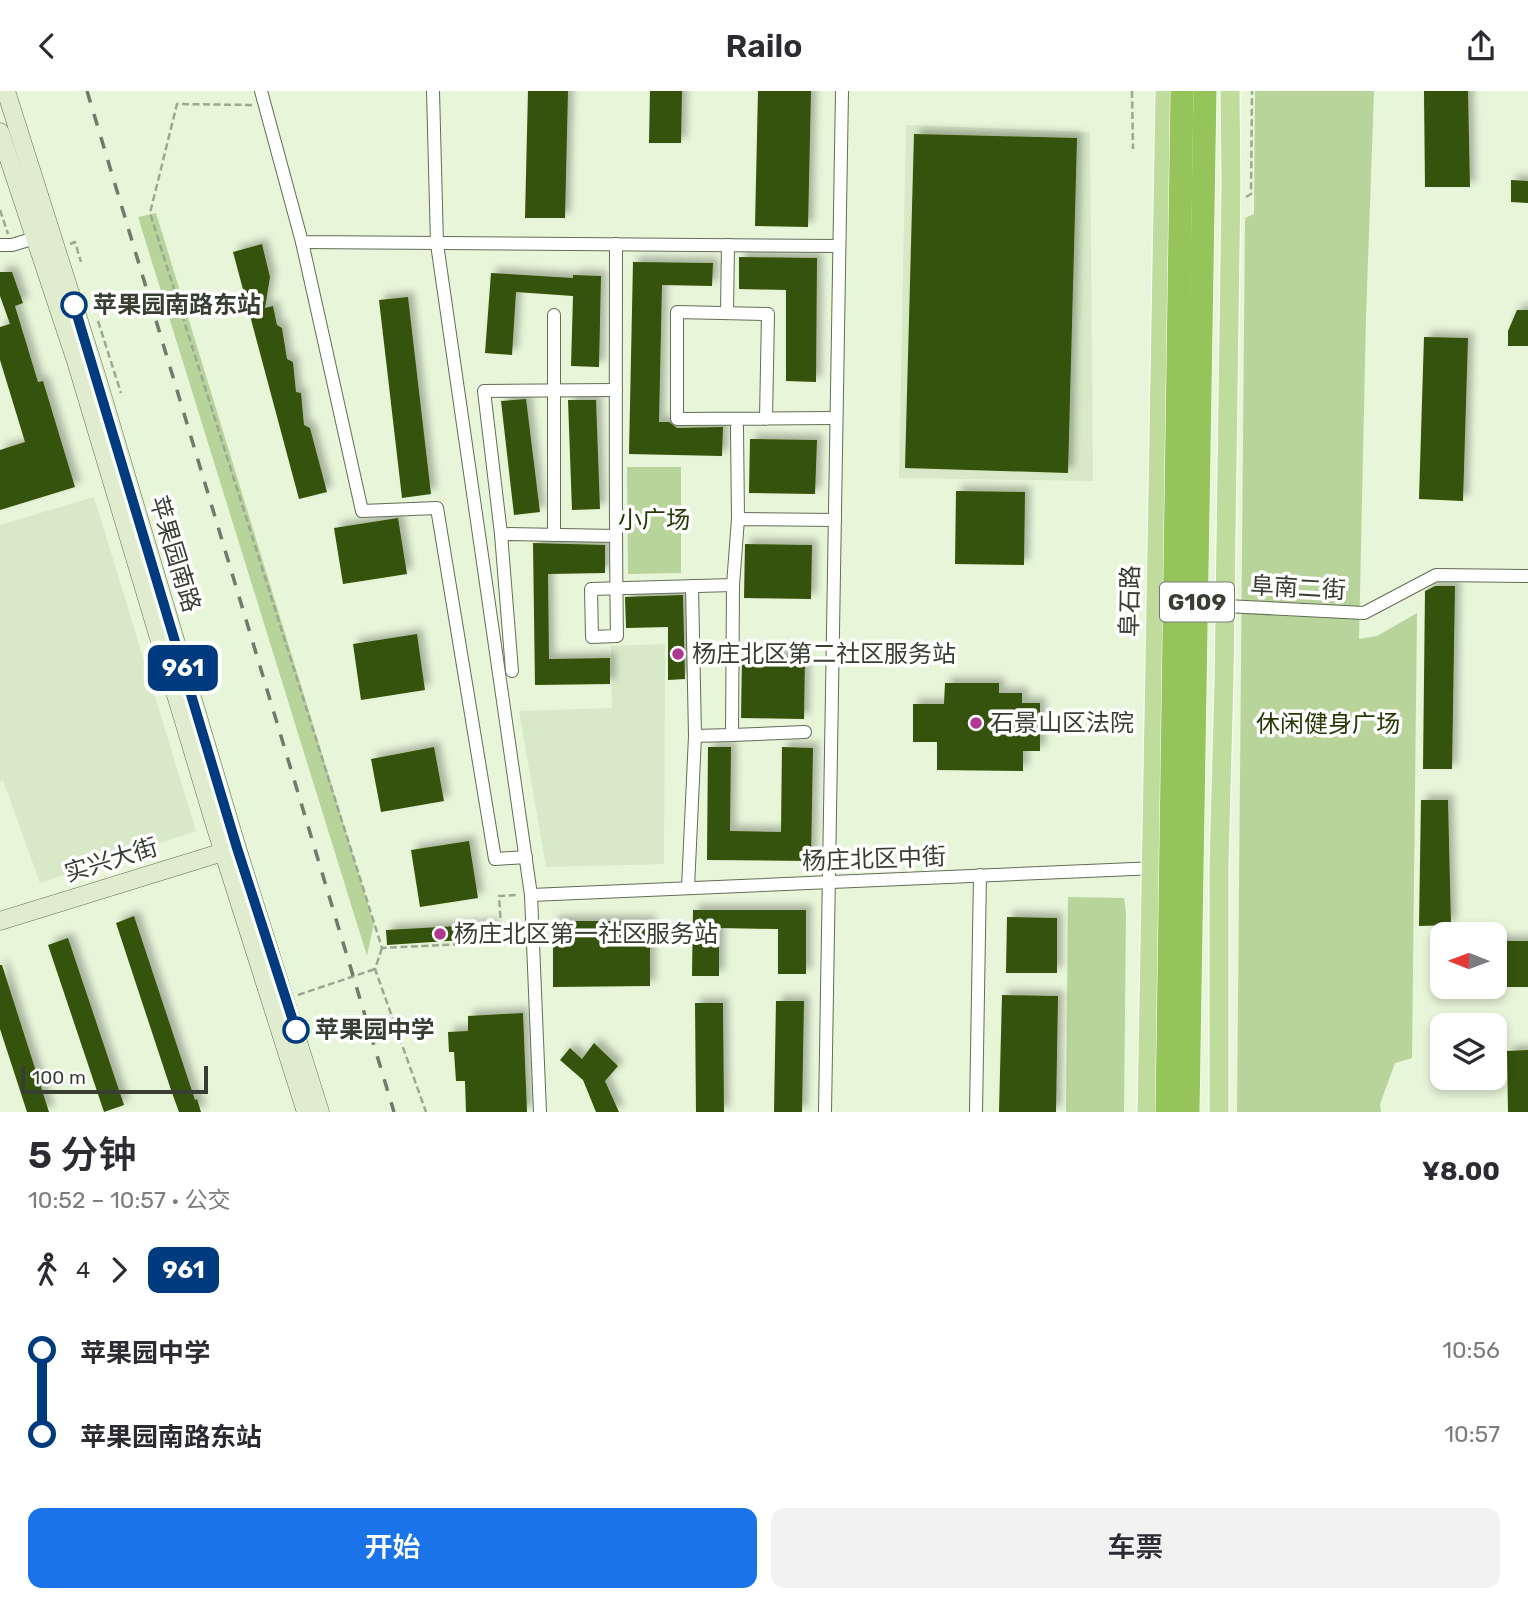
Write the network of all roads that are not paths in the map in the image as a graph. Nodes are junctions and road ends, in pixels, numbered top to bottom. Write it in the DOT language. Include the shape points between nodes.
graph roads {
  1 [pos="6,91"];
  2 [pos="261,91"];
  3 [pos="433,91"];
  4 [pos="842,91"];
  5 [pos="1171,91"];
  6 [pos="1205,91"];
  7 [pos="1230,91"];
  8 [pos="0,132"];
  9 [pos="35,238"];
  10 [pos="302,242"];
  11 [pos="437,244"];
  12 [pos="616,244"];
  13 [pos="0,245"];
  14 [pos="728,245"];
  15 [pos="839,246"];
  16 [pos="727,313"];
  17 [pos="554,315"];
  18 [pos="552,390"];
  19 [pos="616,390"];
  20 [pos="836,418"];
  21 [pos="766,419"];
  22 [pos="737,427"];
  23 [pos="738,519"];
  24 [pos="835,520"];
  25 [pos="501,534"];
  26 [pos="554,535"];
  27 [pos="616,536"];
  28 [pos="1528,576"];
  29 [pos="733,585"];
  30 [pos="692,586"];
  31 [pos="1225,606"];
  32 [pos="512,671"];
  33 [pos="805,732"];
  34 [pos="732,734"];
  35 [pos="695,736"];
  36 [pos="230,850"];
  37 [pos="526,857"];
  38 [pos="1219,864"];
  39 [pos="1151,869"];
  40 [pos="980,876"];
  41 [pos="829,881"];
  42 [pos="688,888"];
  43 [pos="531,895"];
  44 [pos="0,921"];
  45 [pos="306,1112"];
  46 [pos="320,1112"];
  47 [pos="540,1112"];
  48 [pos="825,1112"];
  49 [pos="976,1112"];
  50 [pos="1147,1112"];
  51 [pos="1167,1112"];
  52 [pos="1188,1112"];
  53 [pos="1219,1112"];
  1 -- 36 [label="main road, 苹果园南路" via="103,399"];
  2 -- 10 [label="street"];
  3 -- 11 [label="street"];
  4 -- 15 [label="street"];
  5 -- 7 [label="main road"];
  5 -- 39 [label="main road, 阜石路"];
  5 -- 51 [label="highway, 阜石路 / G109, bridge"];
  6 -- 52 [label="highway, G109, bridge"];
  7 -- 31 [label="main road"];
  8 -- 9 [label="main road, 苹果园南路"];
  9 -- 13 [label="street"];
  9 -- 36 [label="main road, 苹果园南路"];
  10 -- 11 [label="street"];
  10 -- 37 [label="street" via="362,511 438,508 495,859"];
  11 -- 12 [label="street"];
  11 -- 37 [label="street"];
  12 -- 14 [label="street"];
  12 -- 19 [label="street"];
  14 -- 15 [label="street"];
  14 -- 16 [label="street"];
  15 -- 20 [label="street"];
  16 -- 21 [label="street" via="768,314"];
  16 -- 21 [label="street" via="677,312 677,419"];
  17 -- 18 [label="street"];
  18 -- 19 [label="street"];
  18 -- 25 [label="street" via="484,391"];
  18 -- 26 [label="street"];
  19 -- 27 [label="street"];
  20 -- 21 [label="street"];
  20 -- 24 [label="street"];
  22 -- 23 [label="street"];
  23 -- 24 [label="street"];
  23 -- 29 [label="street"];
  24 -- 41 [label="street"];
  25 -- 26 [label="street"];
  25 -- 32 [label="street"];
  26 -- 27 [label="street"];
  27 -- 30 [label="street" via="616,588"];
  28 -- 31 [label="street, 阜南二街" via="1436,575 1364,613"];
  29 -- 30 [label="street"];
  29 -- 34 [label="street"];
  30 -- 35 [label="street"];
  31 -- 38 [label="main road"];
  33 -- 34 [label="street"];
  34 -- 35 [label="street"];
  35 -- 42 [label="street"];
  36 -- 44 [label="main road, 实兴大街"];
  36 -- 45 [label="main road, 苹果园南路"];
  36 -- 46 [label="main road, 苹果园南路" via="285,999"];
  37 -- 43 [label="street"];
  38 -- 39 [label="street, 杨庄北区中街"];
  38 -- 53 [label="main road"];
  39 -- 40 [label="street, 杨庄北区中街"];
  39 -- 50 [label="main road, 阜石路"];
  40 -- 41 [label="street, 杨庄北区中街"];
  40 -- 49 [label="street"];
  41 -- 42 [label="street, 杨庄北区中街"];
  41 -- 48 [label="street"];
  42 -- 43 [label="street, 杨庄北区中街"];
  43 -- 47 [label="street"];
}
